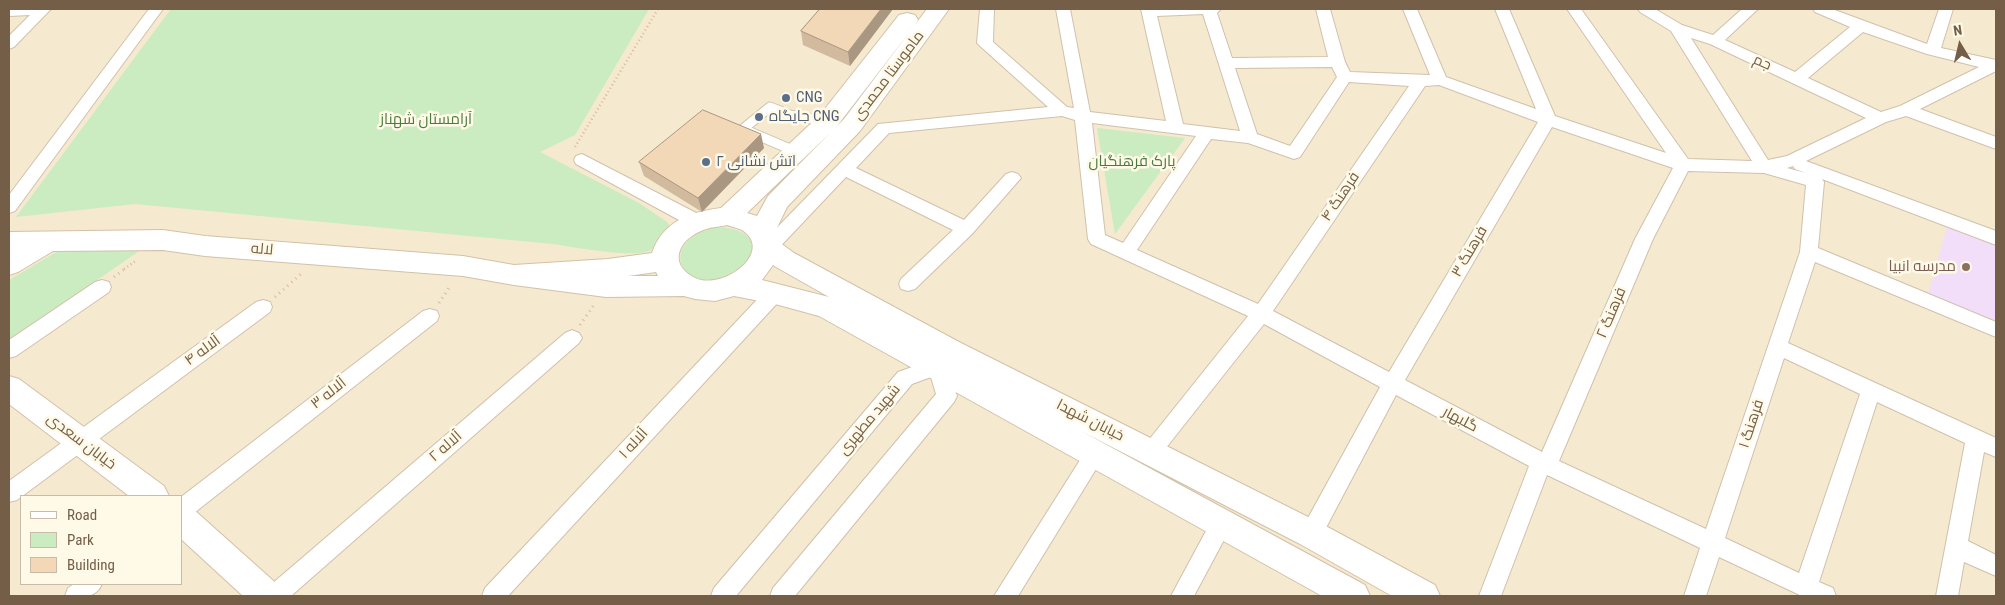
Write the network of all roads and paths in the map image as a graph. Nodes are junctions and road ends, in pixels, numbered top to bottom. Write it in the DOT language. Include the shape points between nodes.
graph roads {
  1 [pos="44,9"];
  2 [pos="156,9"];
  3 [pos="658,9"];
  4 [pos="916,9"];
  5 [pos="938,9"];
  6 [pos="987,9"];
  7 [pos="1063,9"];
  8 [pos="1212,9"];
  9 [pos="1323,9"];
  10 [pos="1410,9"];
  11 [pos="1502,9"];
  12 [pos="1574,9"];
  13 [pos="1645,9"];
  14 [pos="1751,9"];
  15 [pos="1820,9"];
  16 [pos="1946,9"];
  17 [pos="1148,10"];
  18 [pos="9,12"];
  19 [pos="1854,19"];
  20 [pos="1676,28"];
  21 [pos="1715,42"];
  22 [pos="9,44"];
  23 [pos="1932,51"];
  24 [pos="1337,62"];
  25 [pos="1226,63"];
  26 [pos="1996,66"];
  27 [pos="1346,77"];
  28 [pos="1798,79"];
  29 [pos="1440,80"];
  30 [pos="1420,81"];
  31 [pos="1906,110"];
  32 [pos="1062,111"];
  33 [pos="1083,116"];
  34 [pos="1880,118"];
  35 [pos="1548,120"];
  36 [pos="828,122"];
  37 [pos="1176,128"];
  38 [pos="1208,131"];
  39 [pos="1250,138"];
  40 [pos="1996,143"];
  41 [pos="797,152"];
  42 [pos="582,160"];
  43 [pos="1791,161"];
  44 [pos="1683,165"];
  45 [pos="1764,167"];
  46 [pos="844,169"];
  47 [pos="1012,178"];
  48 [pos="9,207"];
  49 [pos="728,216"];
  50 [pos="696,222"];
  51 [pos="966,229"];
  52 [pos="1996,238"];
  53 [pos="1097,239"];
  54 [pos="163,240"];
  55 [pos="765,240"];
  56 [pos="50,241"];
  57 [pos="9,242"];
  58 [pos="1126,252"];
  59 [pos="1809,252"];
  60 [pos="322,255"];
  61 [pos="665,261"];
  62 [pos="9,266"];
  63 [pos="463,266"];
  64 [pos="514,276"];
  65 [pos="908,284"];
  66 [pos="683,286"];
  67 [pos="734,286"];
  68 [pos="102,287"];
  69 [pos="606,288"];
  70 [pos="775,293"];
  71 [pos="263,307"];
  72 [pos="1261,314"];
  73 [pos="430,316"];
  74 [pos="1996,330"];
  75 [pos="572,338"];
  76 [pos="1778,347"];
  77 [pos="9,350"];
  78 [pos="943,358"];
  79 [pos="1392,384"];
  80 [pos="9,388"];
  81 [pos="1871,390"];
  82 [pos="1976,438"];
  83 [pos="79,440"];
  84 [pos="1996,448"];
  85 [pos="1151,452"];
  86 [pos="1094,455"];
  87 [pos="1544,463"];
  88 [pos="9,493"];
  89 [pos="152,495"];
  90 [pos="182,509"];
  91 [pos="182,519"];
  92 [pos="1222,524"];
  93 [pos="1311,534"];
  94 [pos="1713,543"];
  95 [pos="1955,546"];
  96 [pos="1996,566"];
  97 [pos="90,585"];
  98 [pos="1806,586"];
  99 [pos="76,596"];
  100 [pos="266,596"];
  101 [pos="275,596"];
  102 [pos="493,596"];
  103 [pos="722,596"];
  104 [pos="781,596"];
  105 [pos="1005,596"];
  106 [pos="1182,596"];
  107 [pos="1353,596"];
  108 [pos="1423,596"];
  109 [pos="1490,596"];
  110 [pos="1696,596"];
  111 [pos="1825,596"];
  112 [pos="1947,596"];
  1 -- 18 [label="street"];
  1 -- 22 [label="street"];
  2 -- 48 [label="street"];
  3 -- 42 [label="path" via="575,146"];
  4 -- 36 [label="main road, ماموستا محمدی"];
  5 -- 55 [label="main road, ماموستا محمدی" via="862,112 777,202"];
  6 -- 32 [label="street" via="985,43"];
  7 -- 33 [label="street"];
  8 -- 17 [label="street"];
  8 -- 25 [label="street"];
  9 -- 24 [label="street"];
  10 -- 29 [label="street"];
  11 -- 35 [label="street"];
  12 -- 44 [label="street"];
  13 -- 20 [label="street, جم"];
  14 -- 21 [label="street"];
  15 -- 19 [label="street"];
  16 -- 23 [label="street"];
  17 -- 37 [label="street"];
  19 -- 23 [label="street"];
  19 -- 28 [label="street"];
  20 -- 21 [label="street, جم"];
  20 -- 45 [label="street"];
  21 -- 28 [label="street, جم"];
  23 -- 26 [label="street"];
  24 -- 25 [label="street"];
  24 -- 27 [label="street"];
  25 -- 39 [label="street"];
  26 -- 31 [label="street"];
  27 -- 30 [label="street"];
  27 -- 39 [label="street" via="1294,153"];
  28 -- 34 [label="street, جم"];
  29 -- 30 [label="street"];
  29 -- 35 [label="street"];
  30 -- 72 [label="street, فرهنگ ۴"];
  31 -- 34 [label="street"];
  31 -- 40 [label="street"];
  32 -- 33 [label="street"];
  32 -- 46 [label="street" via="884,128"];
  33 -- 37 [label="street"];
  33 -- 53 [label="street"];
  34 -- 43 [label="street"];
  35 -- 44 [label="street"];
  35 -- 79 [label="street, فرهنگ ۳"];
  36 -- 41 [label="main road, ماموستا محمدی"];
  36 -- 41 [label="lane" via="790,115 770,107 743,129"];
  37 -- 38 [label="street"];
  38 -- 39 [label="street"];
  38 -- 58 [label="street"];
  41 -- 49 [label="main road, ماموستا محمدی"];
  42 -- 50 [label="street"];
  43 -- 45 [label="street"];
  43 -- 52 [label="street"];
  44 -- 45 [label="street"];
  44 -- 87 [label="street, فرهنگ ۲" via="1644,239"];
  45 -- 59 [label="street, فرهنگ ۱" via="1815,182"];
  46 -- 51 [label="street"];
  46 -- 55 [label="street"];
  47 -- 51 [label="street"];
  49 -- 50 [label="main road"];
  49 -- 55 [label="main road" via="748,221"];
  50 -- 61 [label="main road" via="673,238 666,249"];
  51 -- 65 [label="street"];
  53 -- 58 [label="street, گلبهار"];
  54 -- 56 [label="main road, لاله"];
  54 -- 60 [label="main road, لاله"];
  54 -- 68 [label="path"];
  55 -- 67 [label="main road" via="767,247 761,265"];
  55 -- 78 [label="main road, خیابان شهدا" via="785,260"];
  56 -- 57 [label="main road, لاله"];
  56 -- 62 [label="main road"];
  58 -- 72 [label="street, گلبهار"];
  59 -- 74 [label="street"];
  59 -- 76 [label="street, فرهنگ ۱"];
  60 -- 63 [label="main road, لاله"];
  60 -- 71 [label="path"];
  61 -- 64 [label="main road"];
  61 -- 66 [label="main road" via="667,271"];
  63 -- 64 [label="main road, لاله"];
  63 -- 73 [label="path"];
  64 -- 69 [label="main road"];
  66 -- 67 [label="main road" via="699,290"];
  66 -- 69 [label="main road"];
  67 -- 70 [label="main road, خیابان شهدا"];
  68 -- 77 [label="street"];
  69 -- 75 [label="path"];
  70 -- 78 [label="main road, خیابان شهدا" via="827,307"];
  70 -- 102 [label="street, آلاله ۱"];
  71 -- 83 [label="street, آلاله ۴"];
  72 -- 79 [label="street, گلبهار"];
  72 -- 85 [label="street"];
  73 -- 90 [label="street, آلاله ۳"];
  75 -- 101 [label="street, آلاله ۲"];
  76 -- 81 [label="street"];
  76 -- 94 [label="street, فرهنگ ۱"];
  78 -- 85 [label="main road, خیابان شهدا"];
  78 -- 86 [label="main road, خیابان شهدا"];
  78 -- 103 [label="street, شهید مطهری" via="904,378"];
  78 -- 104 [label="street" via="946,396"];
  79 -- 87 [label="street, گلبهار"];
  79 -- 93 [label="street, فرهنگ ۳"];
  80 -- 83 [label="main road, خیابان سعدی"];
  81 -- 82 [label="street"];
  81 -- 98 [label="street"];
  82 -- 84 [label="street"];
  82 -- 95 [label="street"];
  83 -- 88 [label="street, آلاله ۴"];
  83 -- 89 [label="main road, خیابان سعدی"];
  85 -- 93 [label="main road, خیابان شهدا"];
  86 -- 92 [label="main road, خیابان شهدا"];
  86 -- 105 [label="street"];
  87 -- 94 [label="street, گلبهار"];
  87 -- 109 [label="street, فرهنگ ۲"];
  91 -- 100 [label="main road"];
  92 -- 106 [label="street"];
  92 -- 107 [label="main road, خیابان شهدا"];
  93 -- 108 [label="main road, خیابان شهدا"];
  94 -- 98 [label="street, گلبهار"];
  94 -- 110 [label="street, فرهنگ ۱"];
  95 -- 96 [label="street"];
  95 -- 112 [label="street"];
  97 -- 99 [label="street"];
  98 -- 111 [label="street, گلبهار"];
}
